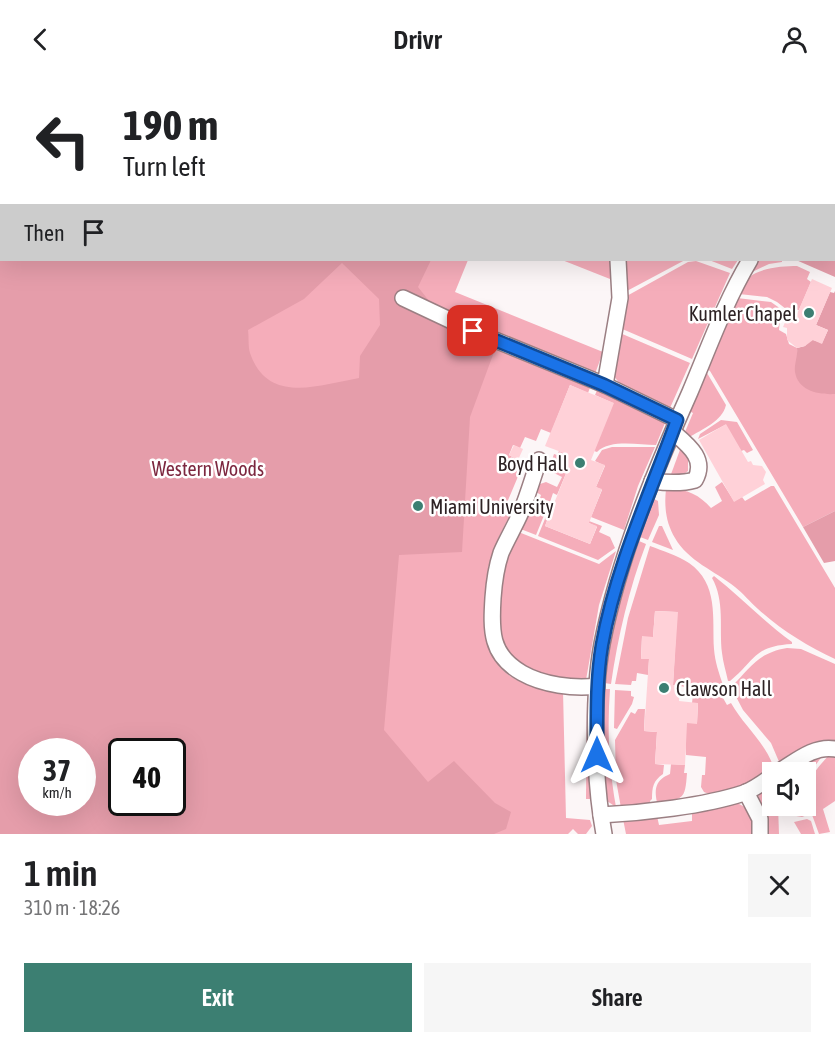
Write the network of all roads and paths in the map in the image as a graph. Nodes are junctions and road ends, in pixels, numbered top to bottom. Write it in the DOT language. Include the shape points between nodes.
graph roads {
  1 [pos="618,261"];
  2 [pos="749,261"];
  3 [pos="403,298"];
  4 [pos="597,386"];
  5 [pos="677,421"];
  6 [pos="539,460"];
  7 [pos="652,481"];
  8 [pos="597,686"];
  9 [pos="835,749"];
  10 [pos="794,762"];
  11 [pos="762,782"];
  12 [pos="746,792"];
  13 [pos="601,815"];
  14 [pos="604,834"];
  15 [pos="760,834"];
  1 -- 4 [label="street" via="620,298"];
  2 -- 5 [label="street" via="730,296"];
  3 -- 4 [label="street"];
  4 -- 5 [label="street"];
  5 -- 7 [label="street"];
  5 -- 7 [label="street" via="699,461 699,472 695,480 686,482"];
  6 -- 8 [label="street" via="497,567 493,639 508,662 530,677 581,687"];
  7 -- 8 [label="street" via="613,598"];
  8 -- 13 [label="street"];
  9 -- 10 [label="street" via="823,748"];
  11 -- 12 [label="street"];
  12 -- 13 [label="street" via="673,807"];
  12 -- 15 [label="street" via="760,819"];
  13 -- 14 [label="street"];
}
